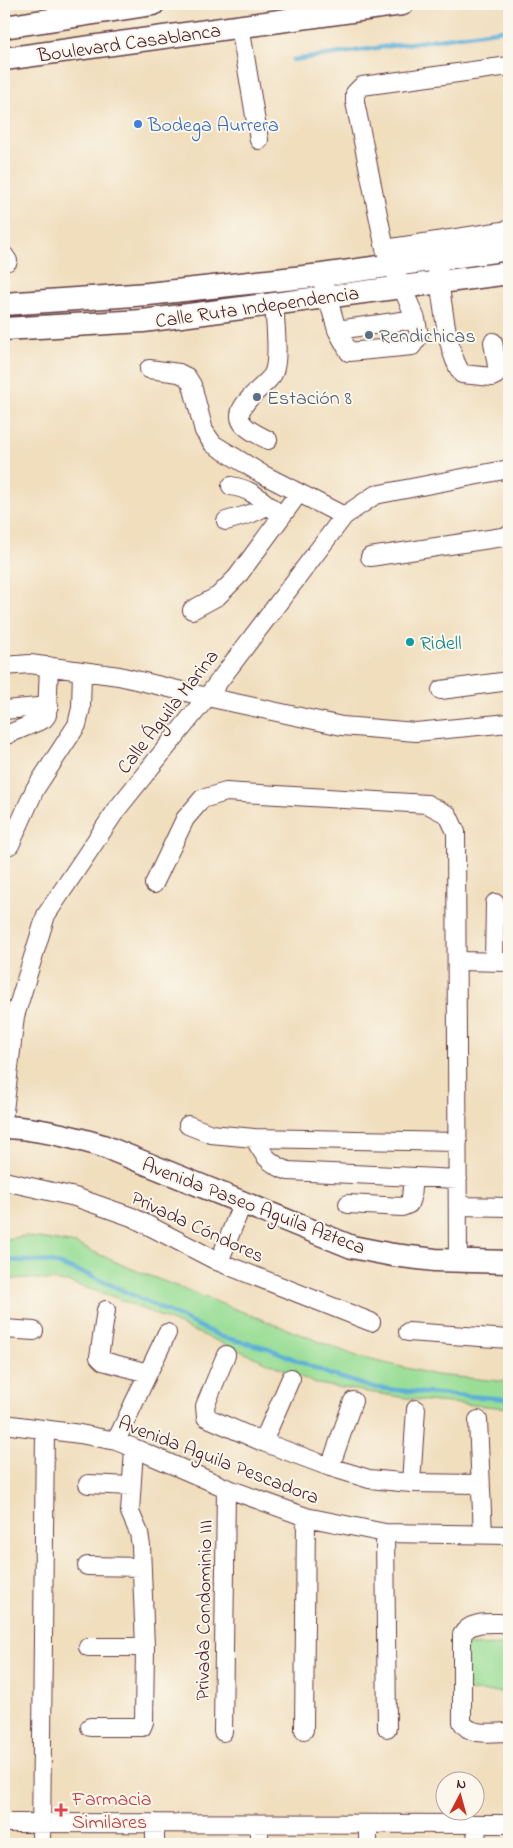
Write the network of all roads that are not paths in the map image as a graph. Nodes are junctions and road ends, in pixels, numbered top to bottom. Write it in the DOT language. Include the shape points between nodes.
graph roads {
  1 [pos="153,4"];
  2 [pos="402,4"];
  3 [pos="240,26"];
  4 [pos="4,27"];
  5 [pos="4,59"];
  6 [pos="509,66"];
  7 [pos="258,140"];
  8 [pos="509,230"];
  9 [pos="509,249"];
  10 [pos="389,257"];
  11 [pos="434,259"];
  12 [pos="509,273"];
  13 [pos="322,275"];
  14 [pos="439,282"];
  15 [pos="402,287"];
  16 [pos="327,297"];
  17 [pos="4,304"];
  18 [pos="274,304"];
  19 [pos="416,319"];
  20 [pos="4,329"];
  21 [pos="337,330"];
  22 [pos="493,342"];
  23 [pos="149,368"];
  24 [pos="268,440"];
  25 [pos="509,468"];
  26 [pos="231,486"];
  27 [pos="298,494"];
  28 [pos="267,506"];
  29 [pos="282,516"];
  30 [pos="344,516"];
  31 [pos="226,521"];
  32 [pos="509,536"];
  33 [pos="370,557"];
  34 [pos="192,610"];
  35 [pos="4,666"];
  36 [pos="49,666"];
  37 [pos="82,670"];
  38 [pos="509,681"];
  39 [pos="441,690"];
  40 [pos="207,697"];
  41 [pos="49,706"];
  42 [pos="4,710"];
  43 [pos="509,723"];
  44 [pos="4,736"];
  45 [pos="10,844"];
  46 [pos="154,884"];
  47 [pos="495,903"];
  48 [pos="458,961"];
  49 [pos="502,962"];
  50 [pos="9,1015"];
  51 [pos="4,1111"];
  52 [pos="188,1125"];
  53 [pos="4,1127"];
  54 [pos="254,1138"];
  55 [pos="458,1142"];
  56 [pos="414,1177"];
  57 [pos="458,1179"];
  58 [pos="4,1181"];
  59 [pos="242,1204"];
  60 [pos="348,1204"];
  61 [pos="458,1206"];
  62 [pos="509,1207"];
  63 [pos="458,1261"];
  64 [pos="219,1262"];
  65 [pos="509,1262"];
  66 [pos="106,1310"];
  67 [pos="372,1322"];
  68 [pos="4,1329"];
  69 [pos="34,1331"];
  70 [pos="408,1332"];
  71 [pos="167,1333"];
  72 [pos="509,1339"];
  73 [pos="226,1355"];
  74 [pos="148,1373"];
  75 [pos="291,1378"];
  76 [pos="353,1401"];
  77 [pos="416,1409"];
  78 [pos="478,1420"];
  79 [pos="4,1424"];
  80 [pos="45,1429"];
  81 [pos="116,1441"];
  82 [pos="263,1442"];
  83 [pos="134,1448"];
  84 [pos="330,1467"];
  85 [pos="411,1483"];
  86 [pos="88,1484"];
  87 [pos="480,1484"];
  88 [pos="131,1486"];
  89 [pos="226,1488"];
  90 [pos="306,1517"];
  91 [pos="385,1533"];
  92 [pos="483,1535"];
  93 [pos="509,1535"];
  94 [pos="87,1566"];
  95 [pos="142,1567"];
  96 [pos="509,1623"];
  97 [pos="88,1647"];
  98 [pos="145,1647"];
  99 [pos="90,1727"];
  100 [pos="387,1728"];
  101 [pos="304,1730"];
  102 [pos="223,1732"];
  103 [pos="509,1732"];
  104 [pos="4,1823"];
  105 [pos="41,1823"];
  106 [pos="155,1823"];
  107 [pos="259,1824"];
  108 [pos="368,1824"];
  109 [pos="477,1824"];
  110 [pos="509,1824"];
  111 [pos="42,1844"];
  112 [pos="155,1844"];
  113 [pos="259,1844"];
  114 [pos="368,1844"];
  115 [pos="476,1844"];
  1 -- 4 [label="main road, Boulevard Casablanca"];
  2 -- 3 [label="main road, Boulevard Casablanca"];
  3 -- 5 [label="main road, Boulevard Casablanca"];
  3 -- 7 [label="street"];
  6 -- 10 [label="street" via="362,86 355,93"];
  8 -- 10 [label="street"];
  9 -- 11 [label="main road, Calle Ruta Independencia"];
  10 -- 11 [label="main road, Calle Ruta Independencia"];
  10 -- 13 [label="main road, Calle Ruta Independencia"];
  10 -- 15 [label="street"];
  11 -- 14 [label="street"];
  12 -- 14 [label="main road, Calle Ruta Independencia"];
  13 -- 16 [label="street"];
  13 -- 17 [label="main road, Calle Ruta Independencia" via="148,294"];
  14 -- 15 [label="main road, Calle Ruta Independencia"];
  14 -- 22 [label="street" via="447,332 462,374 496,375"];
  15 -- 16 [label="main road, Calle Ruta Independencia"];
  15 -- 19 [label="street"];
  16 -- 18 [label="main road, Calle Ruta Independencia"];
  16 -- 21 [label="street"];
  18 -- 20 [label="main road, Calle Ruta Independencia" via="143,321"];
  18 -- 24 [label="street" via="274,372 242,405 240,416 244,425"];
  19 -- 21 [label="street"];
  19 -- 21 [label="street" via="419,336 412,346 349,352"];
  23 -- 27 [label="street" via="187,376 204,431 213,444"];
  25 -- 30 [label="street, Calle Águila Marina" via="375,495"];
  26 -- 28 [label="street" via="245,488"];
  27 -- 29 [label="street"];
  27 -- 30 [label="street"];
  28 -- 29 [label="street"];
  28 -- 31 [label="street"];
  29 -- 34 [label="street" via="237,577 218,596"];
  30 -- 40 [label="street, Calle Águila Marina"];
  32 -- 33 [label="street"];
  35 -- 36 [label="street"];
  36 -- 37 [label="street"];
  36 -- 41 [label="street"];
  37 -- 40 [label="street"];
  37 -- 45 [label="street" via="77,725 36,789"];
  38 -- 39 [label="street"];
  40 -- 43 [label="street" via="342,726 416,732"];
  40 -- 50 [label="street, Calle Águila Marina" via="117,809 46,915"];
  41 -- 42 [label="street"];
  41 -- 44 [label="street" via="44,719"];
  46 -- 48 [label="street" via="185,819 202,799 226,792 427,804 448,815 456,832"];
  47 -- 49 [label="street"];
  48 -- 49 [label="street"];
  48 -- 55 [label="street"];
  50 -- 51 [label="street, Calle Águila Marina"];
  52 -- 54 [label="street" via="211,1134"];
  53 -- 59 [label="main road, Avenida Paseo Aguila Azteca" via="65,1135 103,1146"];
  54 -- 55 [label="street"];
  54 -- 56 [label="street" via="264,1157 288,1171"];
  55 -- 57 [label="street"];
  56 -- 57 [label="street"];
  56 -- 60 [label="street" via="409,1204 402,1207"];
  57 -- 61 [label="street"];
  58 -- 64 [label="street, Privada Cóndores" via="75,1197 132,1217"];
  59 -- 63 [label="main road, Avenida Paseo Aguila Azteca" via="352,1247"];
  59 -- 64 [label="street"];
  61 -- 62 [label="street"];
  61 -- 63 [label="street"];
  63 -- 65 [label="main road, Avenida Paseo Aguila Azteca"];
  64 -- 67 [label="street, Privada Cóndores"];
  66 -- 74 [label="street" via="99,1357 103,1361"];
  68 -- 69 [label="street"];
  70 -- 72 [label="street"];
  71 -- 74 [label="street"];
  73 -- 82 [label="street" via="204,1406 206,1417"];
  74 -- 81 [label="street"];
  75 -- 82 [label="street"];
  76 -- 84 [label="street"];
  77 -- 85 [label="street"];
  78 -- 87 [label="street"];
  79 -- 80 [label="street, Avenida Aguila Pescadora"];
  80 -- 81 [label="street, Avenida Aguila Pescadora"];
  80 -- 105 [label="street"];
  81 -- 83 [label="street, Avenida Aguila Pescadora"];
  82 -- 84 [label="street"];
  83 -- 88 [label="street"];
  83 -- 89 [label="street, Avenida Aguila Pescadora"];
  84 -- 85 [label="street" via="369,1479"];
  85 -- 87 [label="street"];
  86 -- 88 [label="street"];
  87 -- 92 [label="street"];
  88 -- 95 [label="street" via="130,1512 139,1533"];
  89 -- 90 [label="street, Avenida Aguila Pescadora"];
  89 -- 102 [label="street, Privada Condominio III"];
  90 -- 91 [label="street, Avenida Aguila Pescadora"];
  90 -- 101 [label="street"];
  91 -- 92 [label="street, Avenida Aguila Pescadora"];
  91 -- 100 [label="street"];
  92 -- 93 [label="street, Avenida Aguila Pescadora"];
  94 -- 95 [label="street"];
  95 -- 98 [label="street"];
  96 -- 103 [label="street" via="472,1624 465,1628 461,1679 462,1722 465,1728 471,1732"];
  97 -- 98 [label="street"];
  98 -- 99 [label="street" via="144,1725"];
  104 -- 105 [label="street"];
  105 -- 106 [label="street"];
  105 -- 111 [label="street"];
  106 -- 107 [label="street"];
  106 -- 112 [label="street"];
  107 -- 108 [label="street"];
  107 -- 113 [label="street"];
  108 -- 109 [label="street"];
  108 -- 114 [label="street"];
  109 -- 110 [label="street"];
  109 -- 115 [label="street"];
}
